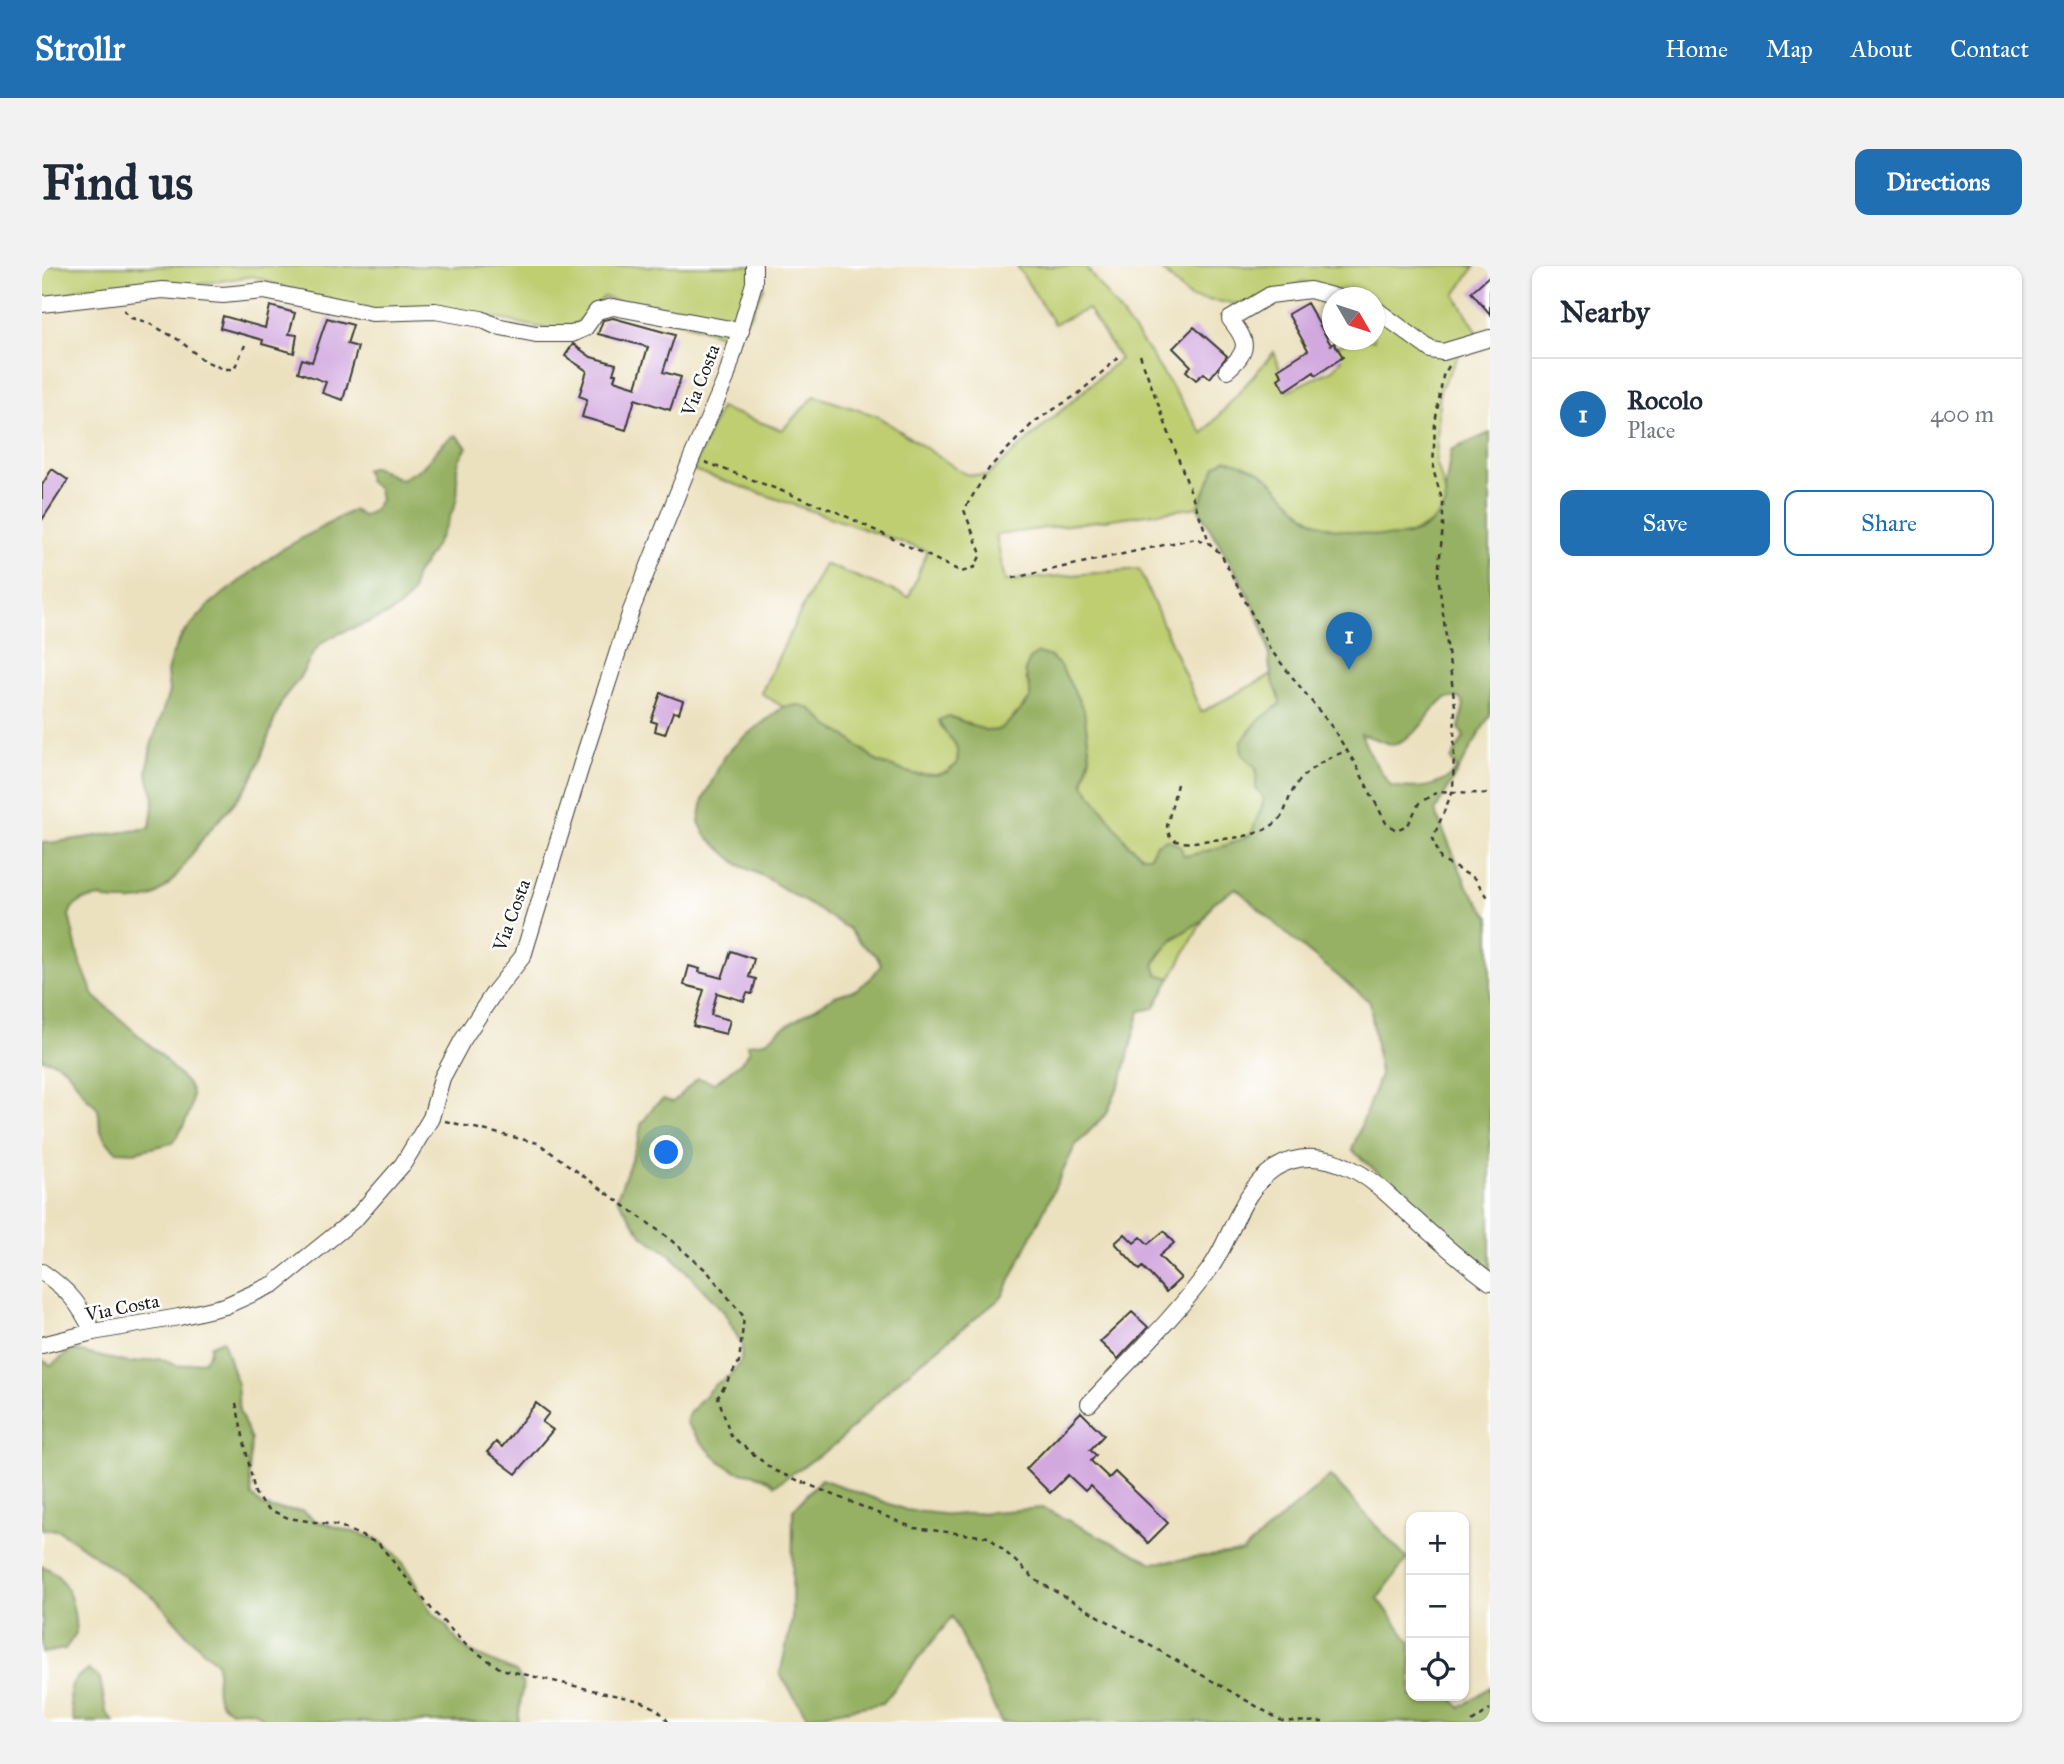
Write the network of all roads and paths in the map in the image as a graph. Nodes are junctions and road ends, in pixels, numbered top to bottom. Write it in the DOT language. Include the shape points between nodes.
graph roads {
  1 [pos="754,266"];
  2 [pos="125,293"];
  3 [pos="1322,293"];
  4 [pos="42,304"];
  5 [pos="1385,316"];
  6 [pos="741,331"];
  7 [pos="1490,338"];
  8 [pos="245,345"];
  9 [pos="1461,346"];
  10 [pos="1140,355"];
  11 [pos="1120,356"];
  12 [pos="1227,370"];
  13 [pos="692,457"];
  14 [pos="1210,544"];
  15 [pos="1013,578"];
  16 [pos="1347,751"];
  17 [pos="1177,784"];
  18 [pos="1453,790"];
  19 [pos="1490,793"];
  20 [pos="1490,900"];
  21 [pos="431,1118"];
  22 [pos="42,1272"];
  23 [pos="1490,1282"];
  24 [pos="93,1332"];
  25 [pos="42,1345"];
  26 [pos="236,1404"];
  27 [pos="1089,1404"];
  28 [pos="1490,1709"];
  29 [pos="668,1722"];
  30 [pos="1323,1722"];
  31 [pos="1472,1722"];
  1 -- 6 [label="street, Via Costa"];
  2 -- 4 [label="street"];
  2 -- 6 [label="street" via="264,291 372,313 435,311 537,334 572,334 585,328 597,311 613,307"];
  2 -- 8 [label="path" via="123,309 131,318 165,331 223,369 234,369"];
  3 -- 12 [label="street" via="1310,290 1270,295 1230,318 1242,334 1245,349"];
  5 -- 9 [label="street" via="1431,350 1443,352"];
  6 -- 13 [label="street, Via Costa"];
  7 -- 9 [label="street"];
  9 -- 18 [label="path" via="1443,376 1433,469 1443,503 1438,575 1455,706"];
  10 -- 14 [label="path"];
  11 -- 13 [label="path" via="1078,394 1034,422 990,467 964,510 981,554 975,567 962,572 835,511"];
  13 -- 21 [label="street, Via Costa" via="631,611 523,956 462,1041 442,1078"];
  14 -- 15 [label="path" via="1196,538"];
  14 -- 16 [label="path" via="1221,554 1270,649"];
  16 -- 17 [label="path" via="1327,758 1302,778 1276,823 1256,834 1179,843 1170,838 1167,826"];
  16 -- 18 [label="path" via="1385,823 1396,830 1408,825 1419,803 1439,791"];
  18 -- 19 [label="path"];
  18 -- 20 [label="path" via="1433,838 1441,860 1474,878"];
  21 -- 24 [label="street, Via Costa" via="403,1164 356,1218 274,1284 225,1306"];
  21 -- 30 [label="path" via="538,1143 653,1225 707,1271 744,1317 740,1362 718,1397 729,1432 774,1470 914,1528 989,1537 1037,1581 1282,1721"];
  22 -- 24 [label="street" via="80,1306"];
  23 -- 27 [label="street" via="1374,1183 1350,1168 1320,1157 1292,1159 1250,1192 1212,1266 1189,1297"];
  24 -- 25 [label="street, Via Costa"];
  26 -- 29 [label="path" via="255,1493 264,1507 288,1518 340,1526 379,1544 466,1645 501,1669 640,1701 653,1706"];
  28 -- 31 [label="path"];
}
